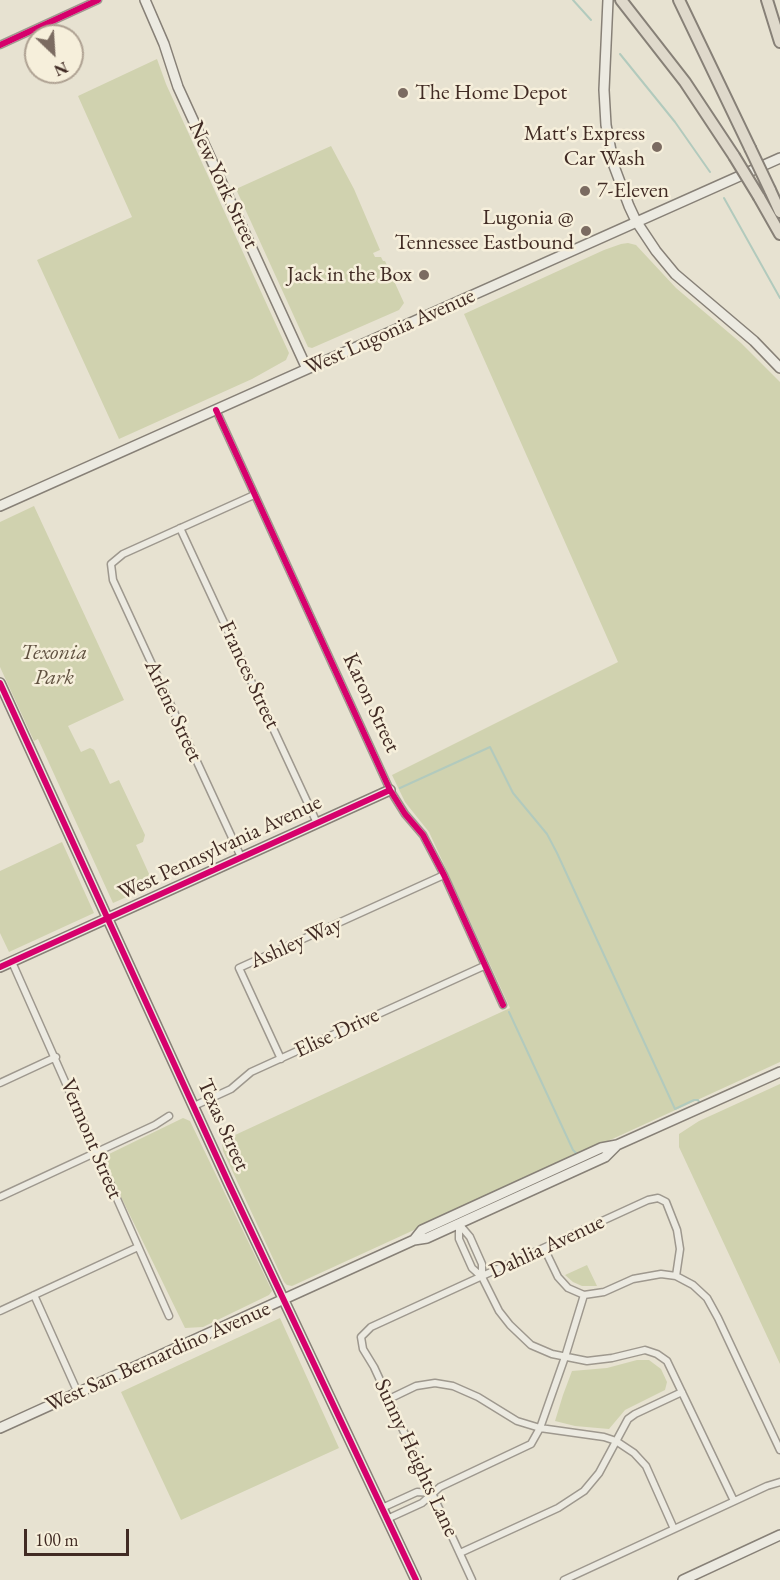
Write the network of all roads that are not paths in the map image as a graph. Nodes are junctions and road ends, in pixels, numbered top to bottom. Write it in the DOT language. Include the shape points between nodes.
graph roads {
  1 [pos="98,0"];
  2 [pos="144,0"];
  3 [pos="608,0"];
  4 [pos="621,0"];
  5 [pos="679,0"];
  6 [pos="768,0"];
  7 [pos="780,42"];
  8 [pos="0,45"];
  9 [pos="780,158"];
  10 [pos="780,212"];
  11 [pos="636,221"];
  12 [pos="780,234"];
  13 [pos="780,368"];
  14 [pos="307,369"];
  15 [pos="216,410"];
  16 [pos="254,495"];
  17 [pos="0,507"];
  18 [pos="180,528"];
  19 [pos="0,683"];
  20 [pos="390,790"];
  21 [pos="317,823"];
  22 [pos="241,857"];
  23 [pos="444,875"];
  24 [pos="109,919"];
  25 [pos="12,962"];
  26 [pos="484,966"];
  27 [pos="0,967"];
  28 [pos="503,1005"];
  29 [pos="56,1057"];
  30 [pos="280,1059"];
  31 [pos="780,1071"];
  32 [pos="0,1083"];
  33 [pos="194,1106"];
  34 [pos="169,1116"];
  35 [pos="617,1145"];
  36 [pos="97,1152"];
  37 [pos="524,1183"];
  38 [pos="0,1197"];
  39 [pos="459,1224"];
  40 [pos="414,1240"];
  41 [pos="138,1248"];
  42 [pos="544,1248"];
  43 [pos="676,1276"];
  44 [pos="482,1277"];
  45 [pos="33,1295"];
  46 [pos="584,1295"];
  47 [pos="285,1300"];
  48 [pos="0,1311"];
  49 [pos="169,1316"];
  50 [pos="361,1337"];
  51 [pos="565,1357"];
  52 [pos="682,1392"];
  53 [pos="78,1393"];
  54 [pos="389,1399"];
  55 [pos="0,1428"];
  56 [pos="540,1428"];
  57 [pos="616,1441"];
  58 [pos="780,1450"];
  59 [pos="780,1482"];
  60 [pos="432,1493"];
  61 [pos="734,1501"];
  62 [pos="382,1508"];
  63 [pos="387,1519"];
  64 [pos="674,1528"];
  65 [pos="780,1535"];
  66 [pos="460,1553"];
  67 [pos="416,1580"];
  68 [pos="472,1580"];
  69 [pos="564,1580"];
  70 [pos="683,1580"];
  1 -- 8 [label="street"];
  2 -- 14 [label="main road, New York Street" via="178,87"];
  3 -- 11 [label="main road" via="604,90 608,142"];
  4 -- 12 [label="highway, bridge" via="685,82"];
  5 -- 10 [label="highway, bridge"];
  6 -- 7 [label="highway"];
  9 -- 11 [label="main road, West Lugonia Avenue"];
  11 -- 13 [label="main road" via="675,274"];
  11 -- 14 [label="main road, West Lugonia Avenue"];
  14 -- 15 [label="main road, West Lugonia Avenue"];
  15 -- 16 [label="street, Karon Street"];
  15 -- 17 [label="main road, West Lugonia Avenue"];
  16 -- 18 [label="street"];
  16 -- 20 [label="street, Karon Street"];
  18 -- 21 [label="street, Frances Street"];
  18 -- 22 [label="street, Arlene Street" via="123,554 111,564 113,580"];
  19 -- 24 [label="main road, Texas Street"];
  20 -- 21 [label="main road, West Pennsylvania Avenue"];
  20 -- 23 [label="street, Karon Street" via="423,835"];
  21 -- 22 [label="main road, West Pennsylvania Avenue"];
  22 -- 24 [label="main road, West Pennsylvania Avenue"];
  23 -- 26 [label="street, Karon Street"];
  23 -- 30 [label="street, Ashley Way" via="240,969"];
  24 -- 25 [label="main road, West Pennsylvania Avenue"];
  24 -- 33 [label="main road, Texas Street"];
  25 -- 27 [label="main road, West Pennsylvania Avenue"];
  25 -- 29 [label="street, Vermont Street"];
  26 -- 28 [label="street, Karon Street"];
  26 -- 30 [label="street, Elise Drive"];
  29 -- 32 [label="street"];
  29 -- 36 [label="street, Vermont Street"];
  30 -- 33 [label="street, Elise Drive" via="251,1072 226,1092"];
  31 -- 35 [label="main road, West San Bernardino Avenue"];
  33 -- 47 [label="main road, Texas Street"];
  34 -- 36 [label="street"];
  35 -- 37 [label="main road, West San Bernardino Avenue" via="601,1148"];
  35 -- 39 [label="main road, West San Bernardino Avenue" via="605,1157"];
  36 -- 38 [label="street"];
  36 -- 41 [label="street, Vermont Street"];
  37 -- 39 [label="main road" via="518,1190 465,1215"];
  37 -- 40 [label="main road, West San Bernardino Avenue" via="422,1230"];
  39 -- 40 [label="main road, West San Bernardino Avenue"];
  39 -- 44 [label="street" via="469,1235 482,1264"];
  39 -- 44 [label="street" via="459,1239 472,1268"];
  40 -- 47 [label="main road, West San Bernardino Avenue"];
  41 -- 45 [label="street"];
  41 -- 49 [label="street, Vermont Street"];
  42 -- 43 [label="street, Dahlia Avenue" via="658,1198 666,1202 677,1230 680,1249"];
  42 -- 44 [label="street, Dahlia Avenue"];
  42 -- 46 [label="street" via="558,1277 568,1288"];
  43 -- 46 [label="street" via="647,1276"];
  43 -- 58 [label="street" via="693,1285 718,1318"];
  44 -- 50 [label="street, Dahlia Avenue" via="371,1327"];
  44 -- 51 [label="street" via="498,1311 510,1325 531,1345"];
  45 -- 48 [label="street"];
  45 -- 53 [label="street"];
  46 -- 51 [label="street"];
  47 -- 53 [label="main road, West San Bernardino Avenue"];
  47 -- 62 [label="main road, Texas Street"];
  50 -- 54 [label="street, Sunny Heights Lane" via="363,1349"];
  51 -- 52 [label="street" via="588,1361 645,1350 667,1361"];
  51 -- 56 [label="street"];
  52 -- 57 [label="street" via="628,1419"];
  52 -- 61 [label="street"];
  53 -- 55 [label="main road, West San Bernardino Avenue"];
  54 -- 56 [label="street" via="416,1386 453,1386"];
  54 -- 60 [label="street, Sunny Heights Lane"];
  56 -- 57 [label="street"];
  56 -- 60 [label="street" via="525,1448"];
  57 -- 64 [label="street" via="646,1466"];
  57 -- 66 [label="street" via="600,1473 584,1491 558,1508"];
  59 -- 61 [label="street"];
  60 -- 62 [label="street" via="417,1492"];
  60 -- 63 [label="street" via="422,1503"];
  60 -- 66 [label="street, Sunny Heights Lane"];
  61 -- 64 [label="street"];
  62 -- 63 [label="main road, Texas Street"];
  63 -- 67 [label="main road, Texas Street"];
  64 -- 69 [label="street"];
  65 -- 70 [label="main road"];
  66 -- 68 [label="street, Sunny Heights Lane"];
}
